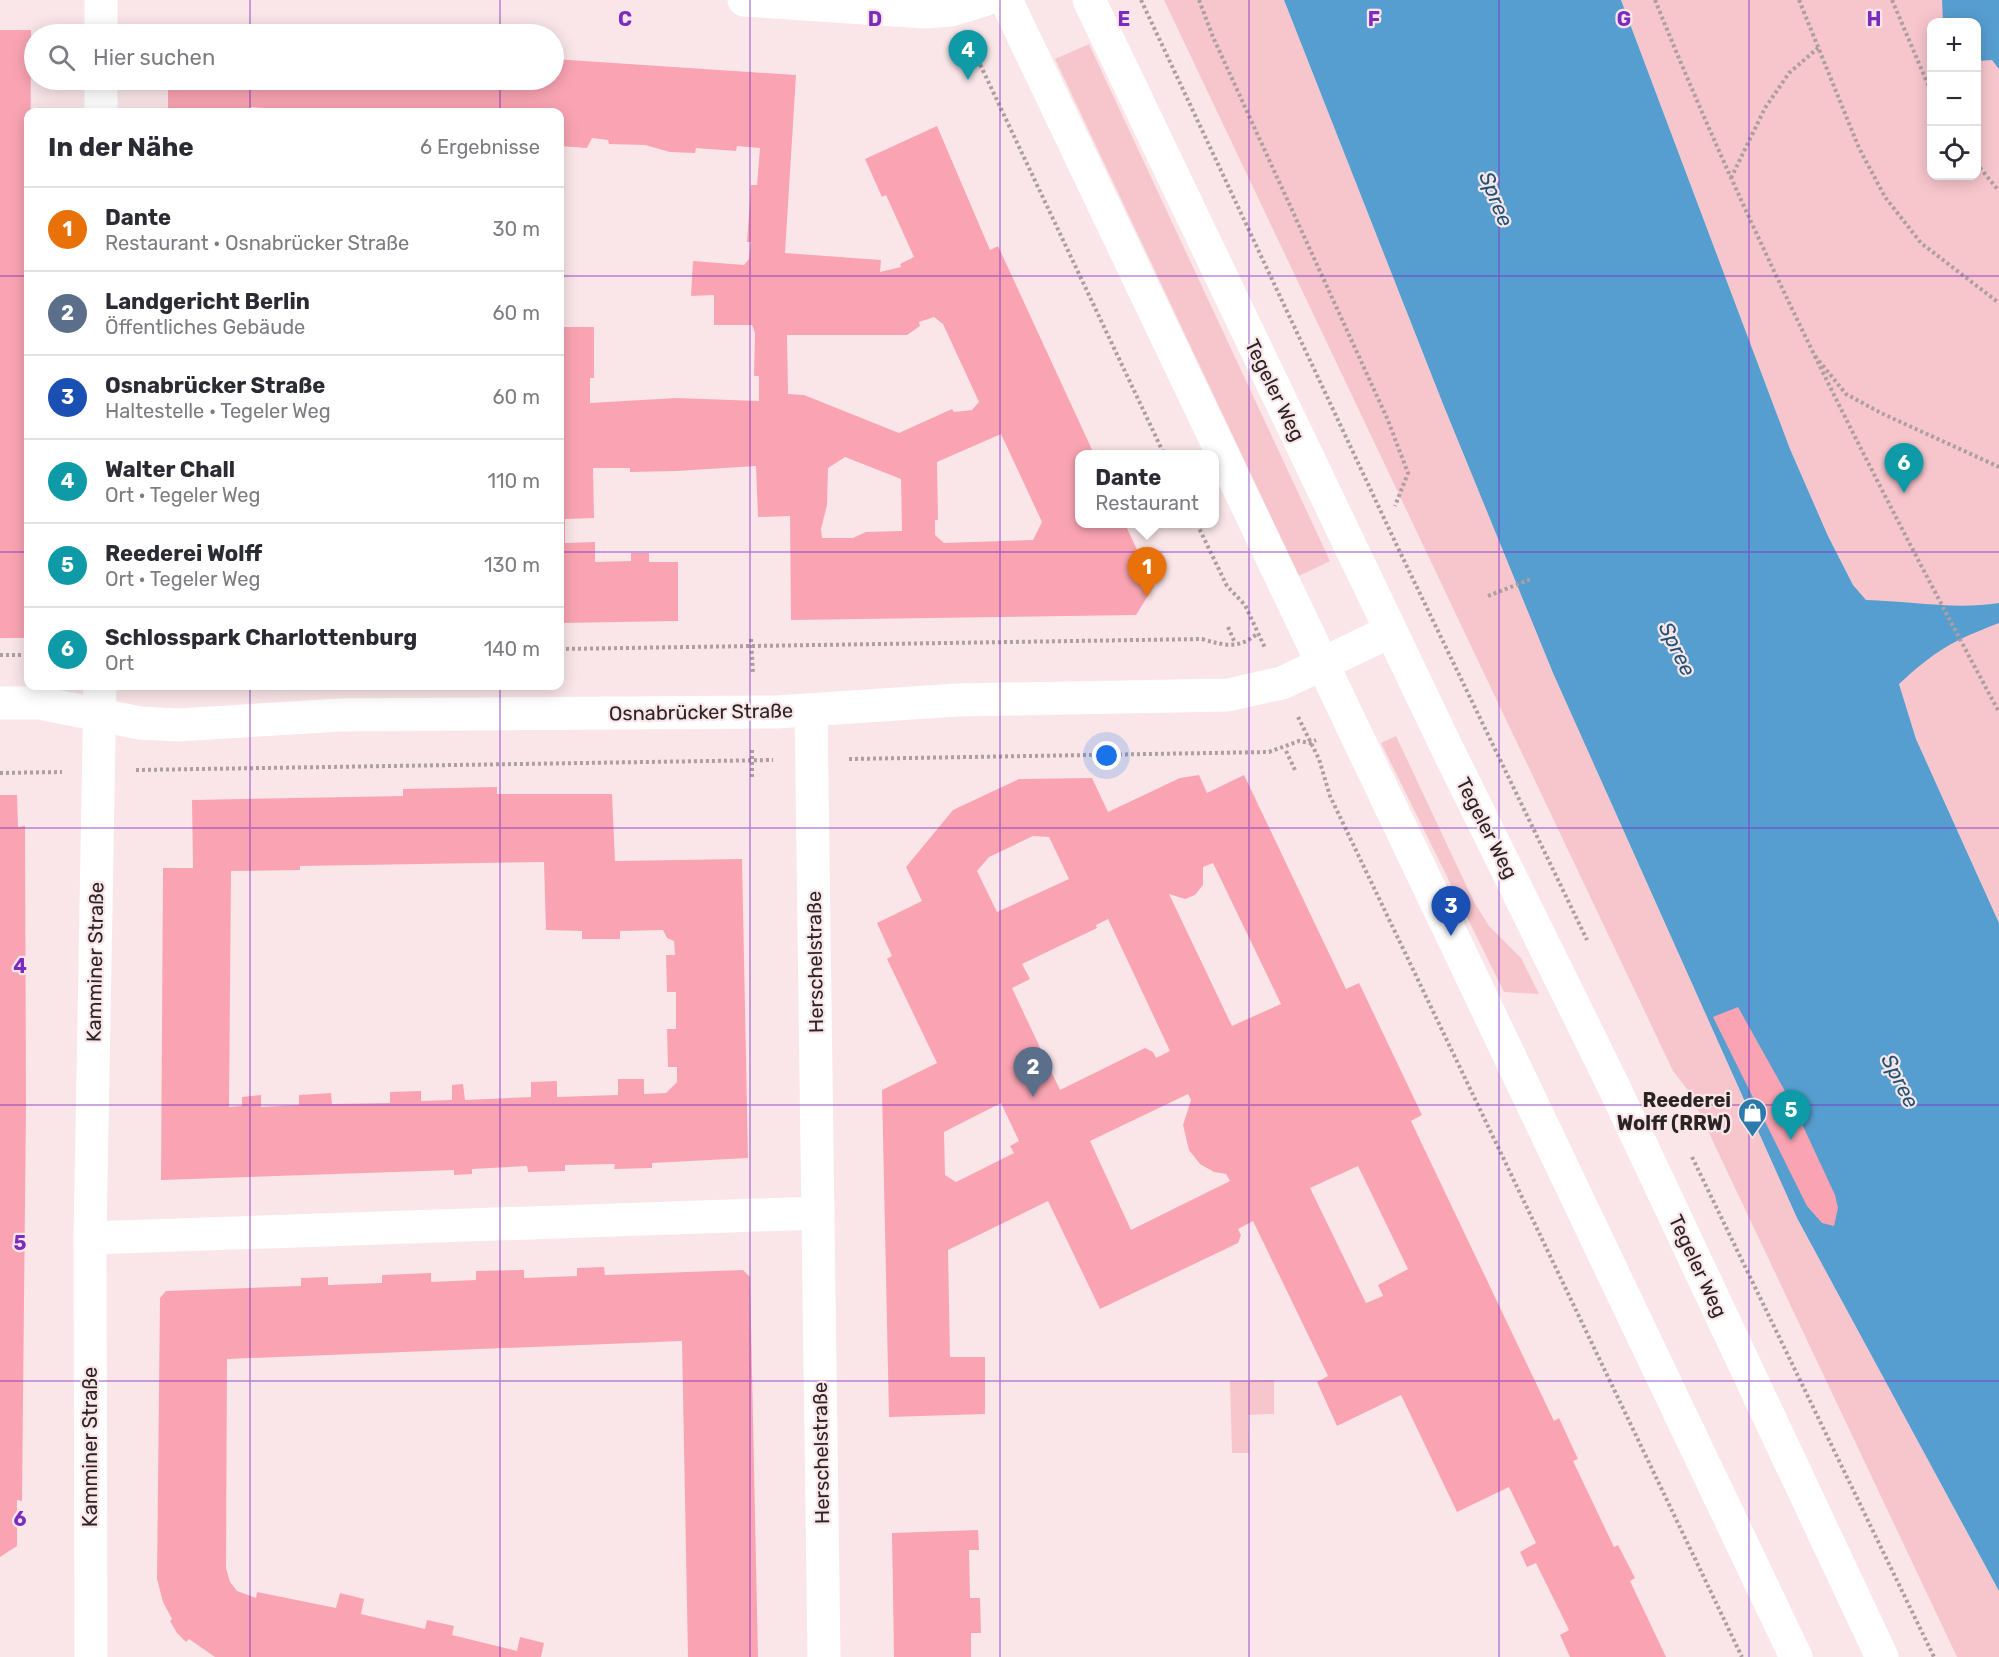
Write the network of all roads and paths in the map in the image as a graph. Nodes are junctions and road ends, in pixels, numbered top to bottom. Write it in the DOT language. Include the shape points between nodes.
graph roads {
  1 [pos="101,0"];
  2 [pos="744,0"];
  3 [pos="984,0"];
  4 [pos="1006,0"];
  5 [pos="1089,0"];
  6 [pos="1141,0"];
  7 [pos="1199,0"];
  8 [pos="1655,0"];
  9 [pos="1799,0"];
  10 [pos="1892,0"];
  11 [pos="101,24"];
  12 [pos="969,42"];
  13 [pos="1818,48"];
  14 [pos="1927,82"];
  15 [pos="101,90"];
  16 [pos="100,108"];
  17 [pos="1981,168"];
  18 [pos="1731,179"];
  19 [pos="1999,192"];
  20 [pos="1999,303"];
  21 [pos="1810,351"];
  22 [pos="1162,450"];
  23 [pos="1999,467"];
  24 [pos="1395,506"];
  25 [pos="1199,528"];
  26 [pos="1531,579"];
  27 [pos="1488,596"];
  28 [pos="1245,605"];
  29 [pos="1228,627"];
  30 [pos="1391,631"];
  31 [pos="1235,643"];
  32 [pos="1220,645"];
  33 [pos="564,649"];
  34 [pos="0,655"];
  35 [pos="24,655"];
  36 [pos="1322,665"];
  37 [pos="100,700"];
  38 [pos="1472,702"];
  39 [pos="0,703"];
  40 [pos="811,711"];
  41 [pos="1999,712"];
  42 [pos="1286,751"];
  43 [pos="1269,752"];
  44 [pos="863,759"];
  45 [pos="765,760"];
  46 [pos="160,769"];
  47 [pos="1323,769"];
  48 [pos="1295,770"];
  49 [pos="0,773"];
  50 [pos="23,773"];
  51 [pos="818,1213"];
  52 [pos="90,1238"];
  53 [pos="91,1657"];
  54 [pos="824,1657"];
  55 [pos="1742,1657"];
  56 [pos="1796,1657"];
  57 [pos="1882,1657"];
  1 -- 11 [label="main road"];
  2 -- 3 [label="main road" via="925,12 951,10"];
  4 -- 36 [label="main road"];
  5 -- 30 [label="main road, Tegeler Weg"];
  6 -- 38 [label="path"];
  7 -- 24 [label="path" via="1241,101 1387,418 1408,473"];
  8 -- 18 [label="path"];
  9 -- 13 [label="path"];
  10 -- 14 [label="path"];
  12 -- 22 [label="path"];
  13 -- 18 [label="path" via="1789,74 1765,108"];
  13 -- 20 [label="path" via="1859,148 1885,197 1921,243"];
  15 -- 16 [label="main road"];
  17 -- 19 [label="path"];
  18 -- 21 [label="path"];
  21 -- 23 [label="path" via="1846,394"];
  21 -- 41 [label="path"];
  25 -- 28 [label="path" via="1227,586"];
  26 -- 27 [label="path"];
  29 -- 31 [label="path"];
  30 -- 36 [label="main road, Osnabrücker Straße"];
  30 -- 57 [label="main road, Tegeler Weg" via="1613,1085"];
  32 -- 33 [label="path" via="1202,639"];
  34 -- 35 [label="path"];
  36 -- 40 [label="main road, Osnabrücker Straße" via="1282,683 1228,695 957,700"];
  36 -- 56 [label="main road"];
  37 -- 39 [label="main road, Osnabrücker Straße"];
  37 -- 40 [label="main road, Osnabrücker Straße" via="140,723 178,724 340,715"];
  37 -- 52 [label="main road, Kamminer Straße"];
  40 -- 51 [label="main road, Herschelstraße"];
  42 -- 48 [label="path"];
  43 -- 44 [label="path"];
  45 -- 46 [label="path"];
  47 -- 55 [label="path" via="1330,796"];
  49 -- 50 [label="path"];
  51 -- 52 [label="main road"];
  51 -- 54 [label="main road, Herschelstraße"];
  52 -- 53 [label="main road, Kamminer Straße"];
}
